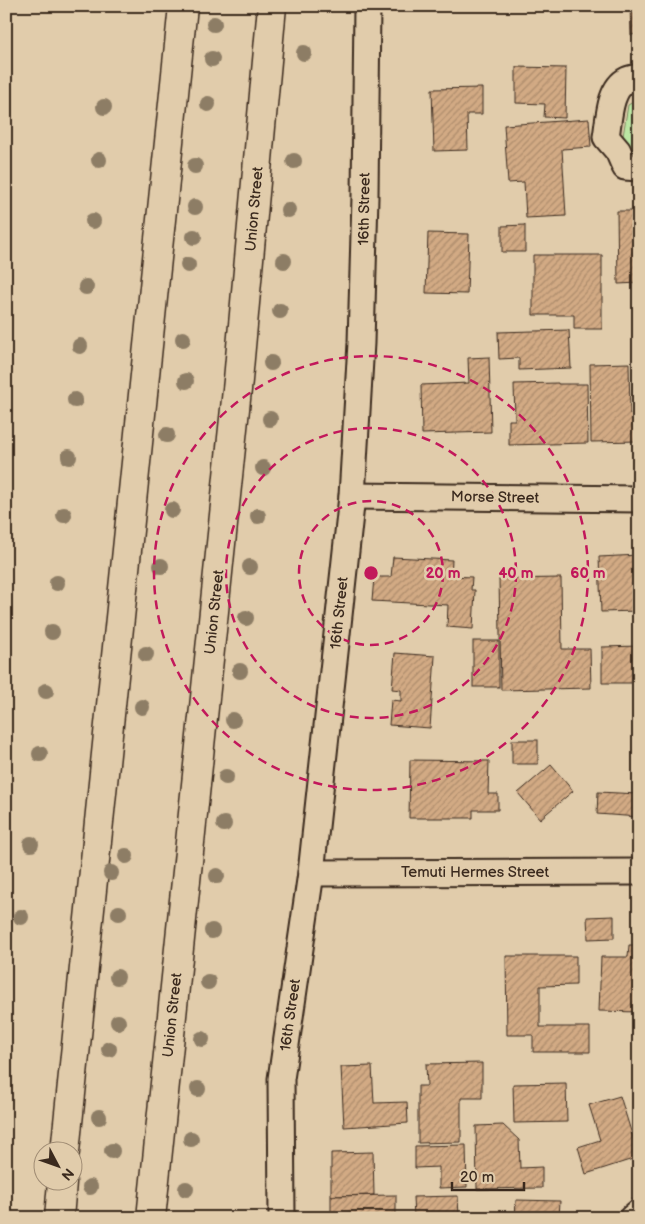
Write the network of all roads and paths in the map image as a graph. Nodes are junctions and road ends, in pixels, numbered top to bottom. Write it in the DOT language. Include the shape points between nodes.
graph roads {
  1 [pos="183,6"];
  2 [pos="272,6"];
  3 [pos="367,6"];
  4 [pos="639,77"];
  5 [pos="639,168"];
  6 [pos="352,496"];
  7 [pos="639,499"];
  8 [pos="639,872"];
  9 [pos="311,873"];
  10 [pos="67,1142"];
  11 [pos="61,1192"];
  12 [pos="639,1212"];
  13 [pos="59,1218"];
  14 [pos="150,1218"];
  15 [pos="282,1218"];
  16 [pos="632,1218"];
  1 -- 10 [label="main road"];
  2 -- 14 [label="main road, Union Street" via="238,380"];
  3 -- 6 [label="street, 16th Street" via="361,342"];
  4 -- 5 [label="street" via="627,80 617,90 606,137 618,150 625,167"];
  6 -- 7 [label="street, Morse Street"];
  6 -- 9 [label="street, 16th Street"];
  8 -- 9 [label="street, Temuti Hermes Street"];
  9 -- 15 [label="street, 16th Street" via="281,1079"];
  11 -- 13 [label="main road"];
  12 -- 16 [label="street"];
}
